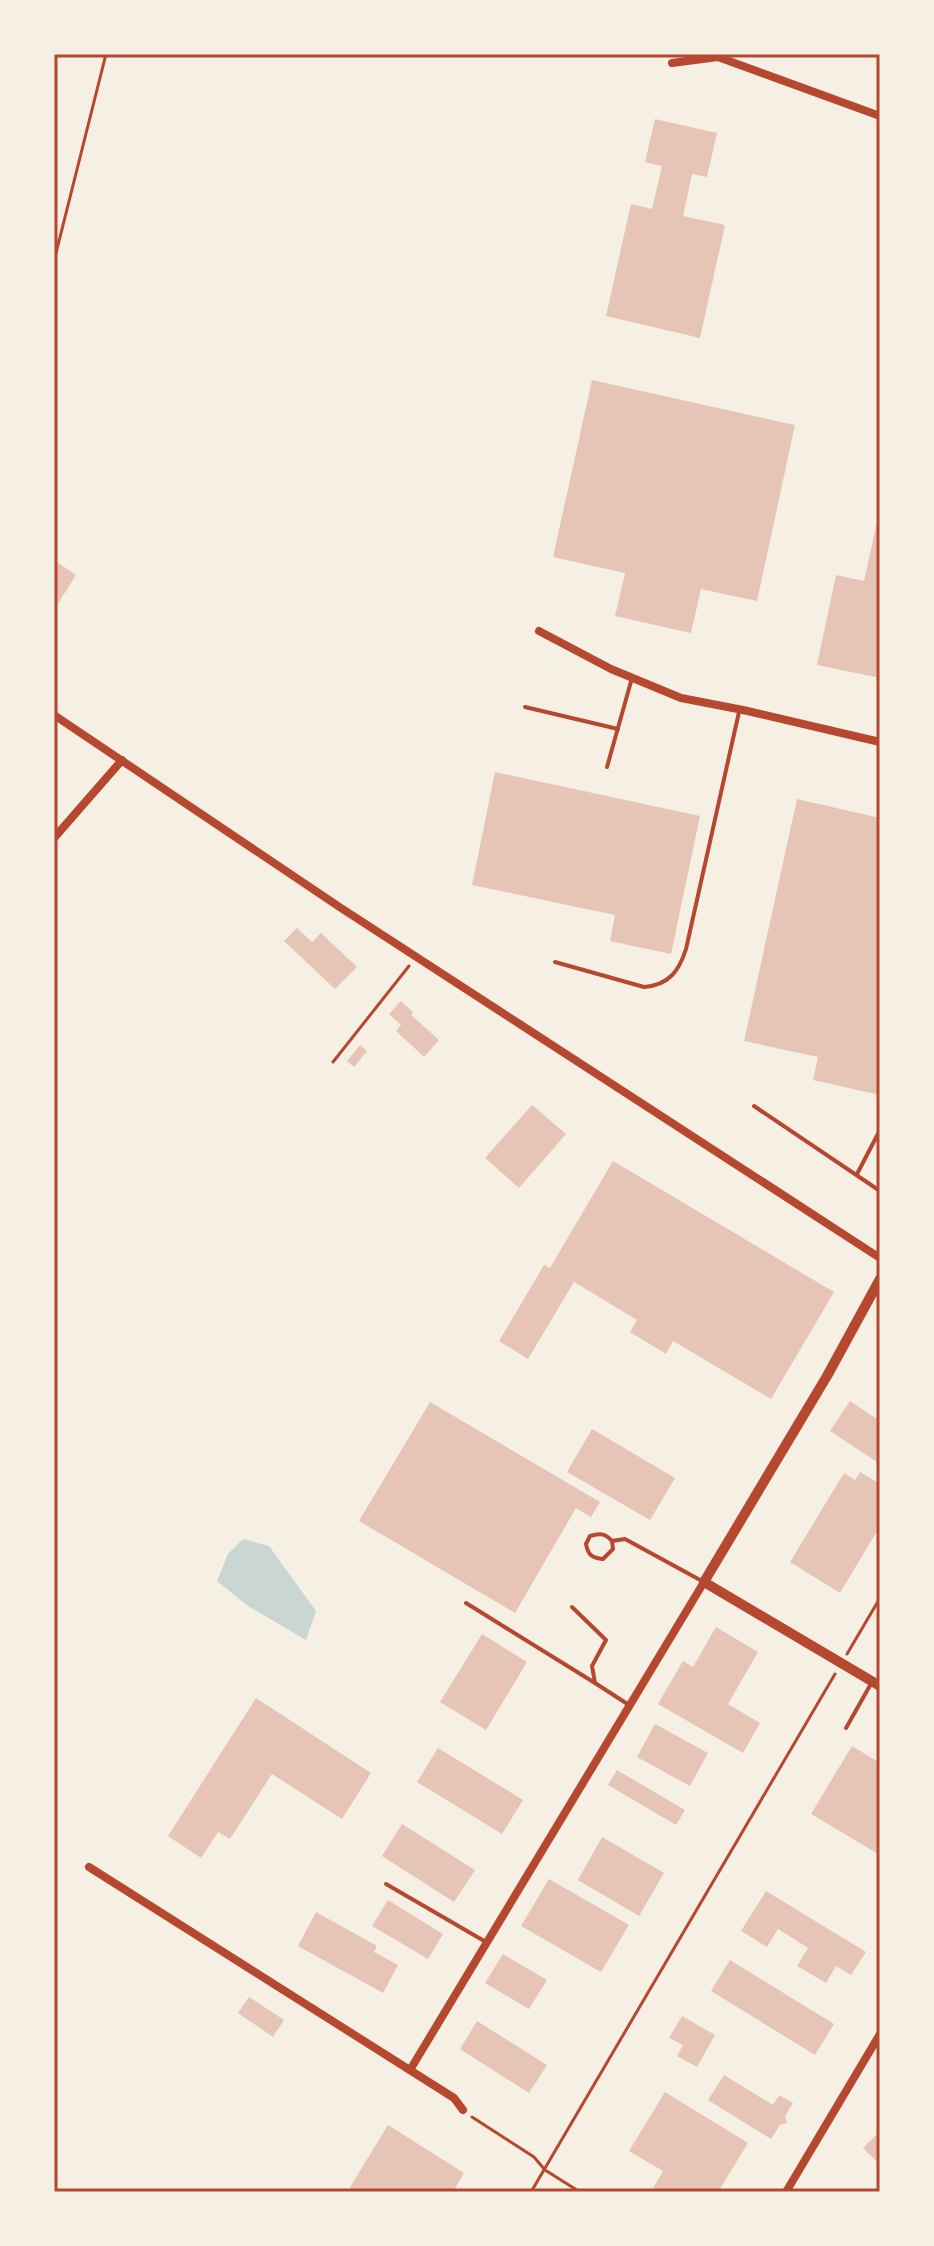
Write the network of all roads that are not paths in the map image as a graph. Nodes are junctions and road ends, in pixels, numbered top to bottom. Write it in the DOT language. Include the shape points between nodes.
graph roads {
  1 [pos="672,63"];
  2 [pos="880,116"];
  3 [pos="539,631"];
  4 [pos="632,678"];
  5 [pos="525,707"];
  6 [pos="740,709"];
  7 [pos="54,715"];
  8 [pos="618,729"];
  9 [pos="880,742"];
  10 [pos="122,760"];
  11 [pos="607,767"];
  12 [pos="54,838"];
  13 [pos="555,962"];
  14 [pos="754,1106"];
  15 [pos="880,1130"];
  16 [pos="856,1175"];
  17 [pos="880,1191"];
  18 [pos="880,1258"];
  19 [pos="880,1279"];
  20 [pos="612,1541"];
  21 [pos="704,1582"];
  22 [pos="466,1603"];
  23 [pos="572,1607"];
  24 [pos="595,1683"];
  25 [pos="876,1684"];
  26 [pos="629,1705"];
  27 [pos="846,1728"];
  28 [pos="89,1867"];
  29 [pos="386,1884"];
  30 [pos="486,1942"];
  31 [pos="880,2034"];
  32 [pos="410,2070"];
  33 [pos="463,2110"];
  34 [pos="786,2192"];
  1 -- 2 [label="street" via="718,57"];
  3 -- 4 [label="street"];
  4 -- 6 [label="street" via="681,698"];
  4 -- 8 [label="lane"];
  5 -- 8 [label="lane"];
  6 -- 9 [label="street"];
  6 -- 13 [label="lane" via="677,972 644,987"];
  7 -- 10 [label="street"];
  8 -- 11 [label="lane"];
  10 -- 12 [label="street"];
  10 -- 18 [label="street"];
  14 -- 16 [label="lane"];
  15 -- 16 [label="lane"];
  16 -- 17 [label="lane"];
  19 -- 21 [label="street"];
  20 -- 20 [label="lane" via="607,1535 590,1536 588,1552 603,1559 613,1549"];
  20 -- 21 [label="lane" via="625,1539"];
  21 -- 25 [label="street"];
  21 -- 26 [label="street"];
  22 -- 24 [label="lane"];
  23 -- 24 [label="lane" via="606,1640 592,1666"];
  24 -- 26 [label="lane"];
  25 -- 27 [label="lane"];
  26 -- 30 [label="street"];
  28 -- 32 [label="street"];
  29 -- 30 [label="lane"];
  30 -- 32 [label="street"];
  31 -- 34 [label="street"];
  32 -- 33 [label="street" via="454,2098"];
}
